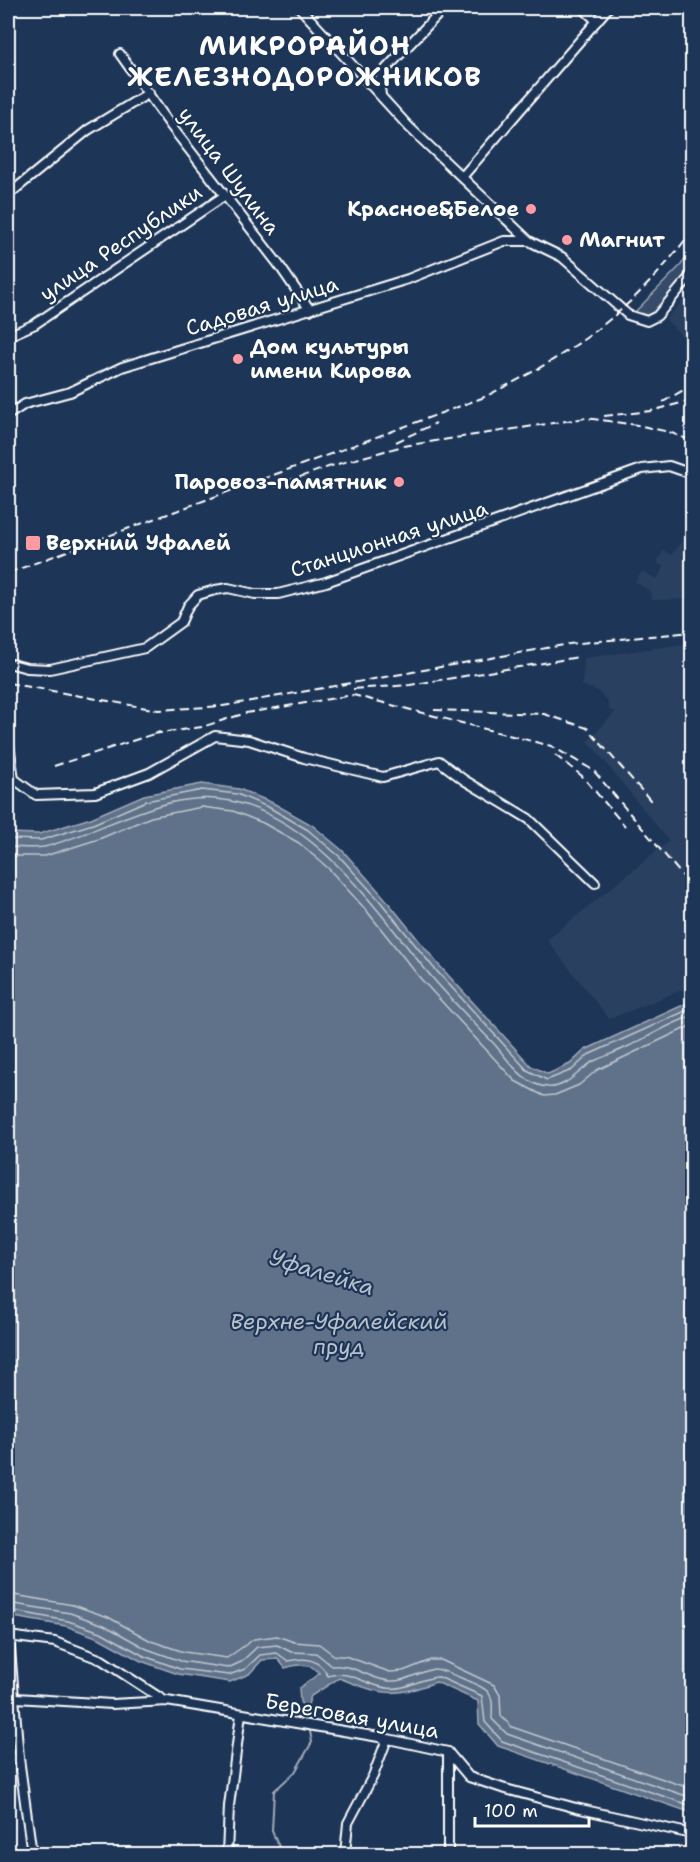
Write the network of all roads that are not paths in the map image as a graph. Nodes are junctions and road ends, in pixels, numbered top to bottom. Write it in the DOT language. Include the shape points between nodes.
graph roads {
  1 [pos="300,8"];
  2 [pos="444,8"];
  3 [pos="583,8"];
  4 [pos="608,8"];
  5 [pos="597,21"];
  6 [pos="120,54"];
  7 [pos="149,93"];
  8 [pos="381,95"];
  9 [pos="463,176"];
  10 [pos="8,195"];
  11 [pos="224,196"];
  12 [pos="529,241"];
  13 [pos="693,274"];
  14 [pos="310,310"];
  15 [pos="8,336"];
  16 [pos="8,415"];
  17 [pos="693,474"];
  18 [pos="8,663"];
  19 [pos="8,737"];
  20 [pos="595,883"];
  21 [pos="8,1636"];
  22 [pos="16,1698"];
  23 [pos="166,1701"];
  24 [pos="242,1714"];
  25 [pos="387,1739"];
  26 [pos="448,1752"];
  27 [pos="19,1758"];
  28 [pos="8,1760"];
  29 [pos="693,1834"];
  30 [pos="32,1854"];
  31 [pos="227,1854"];
  32 [pos="345,1854"];
  33 [pos="448,1854"];
  1 -- 8 [label="street"];
  2 -- 8 [label="street" via="385,70 379,80"];
  3 -- 5 [label="street"];
  4 -- 5 [label="street"];
  5 -- 9 [label="street"];
  6 -- 7 [label="street, улица Шулина"];
  7 -- 10 [label="street" via="88,130"];
  7 -- 11 [label="street, улица Шулина"];
  8 -- 9 [label="street" via="410,128"];
  9 -- 12 [label="street"];
  11 -- 14 [label="street, улица Шулина"];
  11 -- 15 [label="street, улица Республики" via="35,324"];
  12 -- 13 [label="street" via="562,257 628,315 646,321 657,316"];
  12 -- 14 [label="street, Садовая улица" via="504,241 408,279"];
  14 -- 16 [label="street, Садовая улица" via="122,367 70,392 25,404"];
  17 -- 18 [label="street, Станционная улица" via="669,466 642,469 326,582 278,594 228,588 198,595 181,622 145,648 50,669"];
  19 -- 20 [label="street" via="14,779 36,795 95,793 148,773 215,736 249,740 383,777 439,761 529,819"];
  21 -- 22 [label="street"];
  21 -- 23 [label="street, Береговая улица" via="55,1642 102,1660"];
  22 -- 23 [label="street, Береговая улица" via="112,1704"];
  22 -- 27 [label="street"];
  23 -- 24 [label="street, Береговая улица"];
  24 -- 25 [label="street, Береговая улица"];
  24 -- 31 [label="street" via="229,1806"];
  25 -- 26 [label="street, Береговая улица"];
  25 -- 32 [label="street" via="348,1823"];
  26 -- 29 [label="street, Береговая улица" via="469,1777 576,1808"];
  26 -- 33 [label="street"];
  27 -- 28 [label="street"];
  27 -- 30 [label="street"];
}
